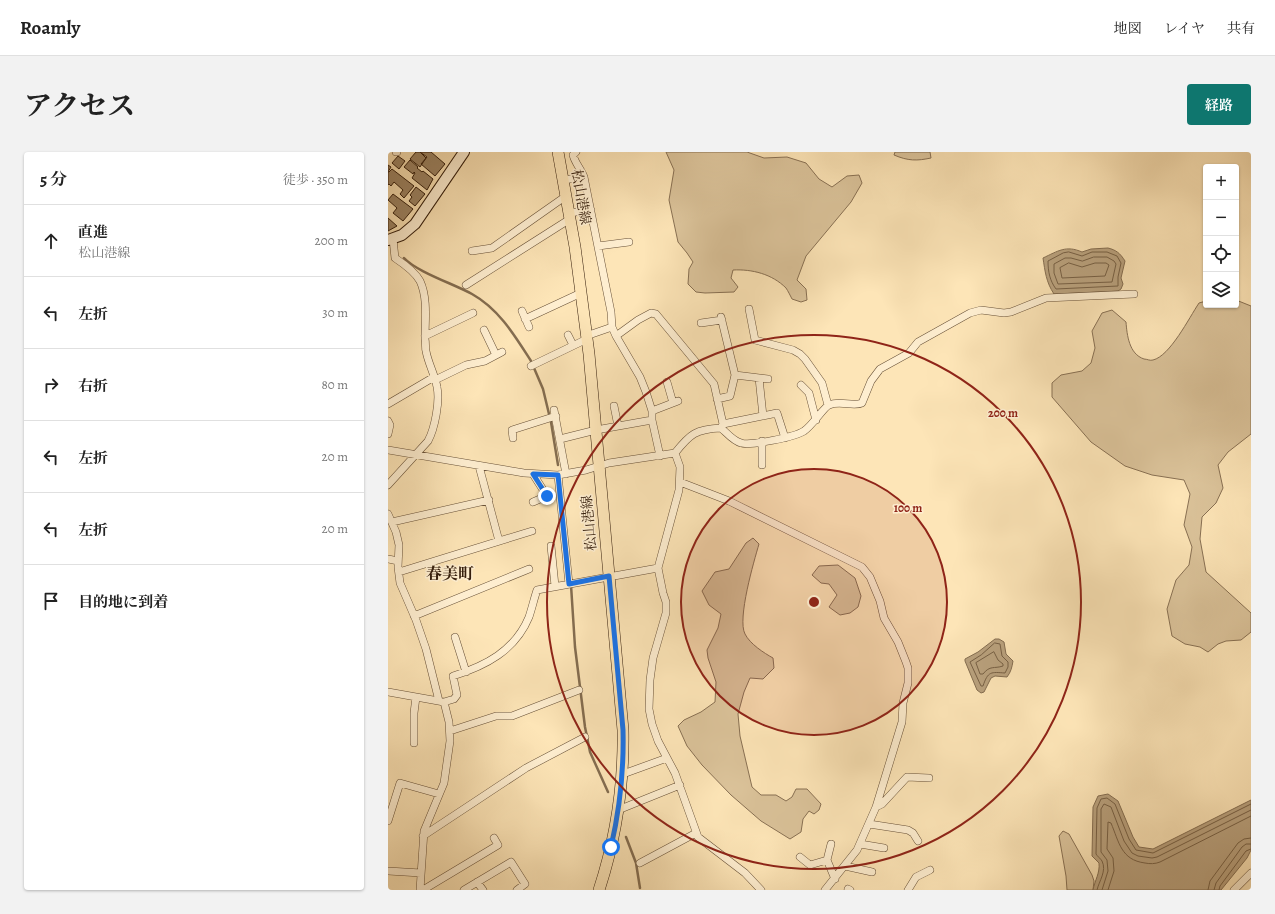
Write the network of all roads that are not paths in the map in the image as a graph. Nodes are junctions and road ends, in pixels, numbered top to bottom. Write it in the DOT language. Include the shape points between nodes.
graph roads {
  1 [pos="464,152"];
  2 [pos="558,152"];
  3 [pos="576,152"];
  4 [pos="584,177"];
  5 [pos="563,180"];
  6 [pos="566,196"];
  7 [pos="591,210"];
  8 [pos="569,216"];
  9 [pos="391,239"];
  10 [pos="629,242"];
  11 [pos="598,246"];
  12 [pos="472,251"];
  13 [pos="392,258"];
  14 [pos="466,285"];
  15 [pos="582,292"];
  16 [pos="1134,294"];
  17 [pos="749,309"];
  18 [pos="522,311"];
  19 [pos="525,319"];
  20 [pos="474,322"];
  21 [pos="700,324"];
  22 [pos="612,327"];
  23 [pos="529,328"];
  24 [pos="484,330"];
  25 [pos="568,335"];
  26 [pos="425,336"];
  27 [pos="616,336"];
  28 [pos="587,337"];
  29 [pos="573,345"];
  30 [pos="530,366"];
  31 [pos="735,375"];
  32 [pos="435,378"];
  33 [pos="759,378"];
  34 [pos="768,379"];
  35 [pos="666,382"];
  36 [pos="801,385"];
  37 [pos="717,399"];
  38 [pos="388,404"];
  39 [pos="828,405"];
  40 [pos="614,406"];
  41 [pos="652,411"];
  42 [pos="763,416"];
  43 [pos="652,420"];
  44 [pos="816,420"];
  45 [pos="388,421"];
  46 [pos="618,426"];
  47 [pos="722,426"];
  48 [pos="596,430"];
  49 [pos="388,434"];
  50 [pos="513,438"];
  51 [pos="785,438"];
  52 [pos="560,439"];
  53 [pos="762,441"];
  54 [pos="388,450"];
  55 [pos="675,454"];
  56 [pos="416,455"];
  57 [pos="660,456"];
  58 [pos="762,465"];
  59 [pos="479,466"];
  60 [pos="599,466"];
  61 [pos="533,474"];
  62 [pos="566,474"];
  63 [pos="558,475"];
  64 [pos="680,482"];
  65 [pos="388,485"];
  66 [pos="488,500"];
  67 [pos="533,502"];
  68 [pos="388,514"];
  69 [pos="392,522"];
  70 [pos="532,531"];
  71 [pos="499,541"];
  72 [pos="551,546"];
  73 [pos="388,559"];
  74 [pos="398,561"];
  75 [pos="658,568"];
  76 [pos="529,569"];
  77 [pos="399,572"];
  78 [pos="609,576"];
  79 [pos="569,584"];
  80 [pos="555,586"];
  81 [pos="414,616"];
  82 [pos="455,637"];
  83 [pos="466,672"];
  84 [pos="579,690"];
  85 [pos="388,692"];
  86 [pos="416,697"];
  87 [pos="442,701"];
  88 [pos="450,731"];
  89 [pos="585,738"];
  90 [pos="414,743"];
  91 [pos="667,758"];
  92 [pos="622,774"];
  93 [pos="929,778"];
  94 [pos="680,785"];
  95 [pos="439,794"];
  96 [pos="876,807"];
  97 [pos="618,810"];
  98 [pos="388,821"];
  99 [pos="869,824"];
  100 [pos="696,833"];
  101 [pos="423,836"];
  102 [pos="494,838"];
  103 [pos="918,840"];
  104 [pos="831,844"];
  105 [pos="860,844"];
  106 [pos="884,848"];
  107 [pos="800,857"];
  108 [pos="827,860"];
  109 [pos="640,863"];
  110 [pos="845,866"];
  111 [pos="930,870"];
  112 [pos="388,871"];
  113 [pos="872,872"];
  114 [pos="1251,872"];
  115 [pos="421,873"];
  116 [pos="835,879"];
  117 [pos="477,882"];
  118 [pos="420,890"];
  119 [pos="423,890"];
  120 [pos="464,890"];
  121 [pos="483,890"];
  122 [pos="517,890"];
  123 [pos="599,890"];
  124 [pos="761,890"];
  125 [pos="825,890"];
  126 [pos="908,890"];
  127 [pos="1234,890"];
  1 -- 9 [label="main road" via="415,224 402,235"];
  2 -- 5 [label="main road, 松山港線"];
  3 -- 4 [label="street" via="573,155 574,161"];
  4 -- 5 [label="street"];
  4 -- 7 [label="street"];
  5 -- 6 [label="main road, 松山港線"];
  6 -- 8 [label="main road, 松山港線"];
  6 -- 12 [label="street" via="492,248"];
  7 -- 8 [label="street"];
  7 -- 11 [label="street"];
  8 -- 14 [label="street"];
  8 -- 15 [label="main road, 松山港線"];
  9 -- 13 [label="street"];
  10 -- 11 [label="street"];
  11 -- 22 [label="street"];
  13 -- 26 [label="street" via="404,264 419,279 424,297"];
  15 -- 19 [label="street"];
  15 -- 28 [label="main road, 松山港線"];
  16 -- 39 [label="street" via="1046,298 1011,312 981,310 970,313 918,342 909,353 880,369 871,381 862,403 858,405 843,402"];
  17 -- 39 [label="street" via="755,340 800,354 822,383"];
  18 -- 19 [label="street"];
  19 -- 23 [label="street"];
  20 -- 26 [label="street" via="472,314"];
  21 -- 31 [label="street" via="722,319"];
  22 -- 27 [label="street"];
  22 -- 28 [label="street"];
  24 -- 32 [label="street" via="499,354"];
  25 -- 29 [label="street"];
  26 -- 32 [label="street" via="426,352"];
  27 -- 37 [label="street" via="638,320 651,313 656,314 714,384"];
  27 -- 41 [label="street" via="640,377"];
  28 -- 29 [label="street"];
  28 -- 48 [label="main road, 松山港線"];
  29 -- 30 [label="street"];
  31 -- 33 [label="street"];
  31 -- 37 [label="street" via="730,396"];
  32 -- 38 [label="street"];
  32 -- 56 [label="street" via="438,408 431,435"];
  33 -- 34 [label="street"];
  33 -- 42 [label="street"];
  35 -- 41 [label="street" via="675,402"];
  36 -- 44 [label="street" via="809,393"];
  37 -- 47 [label="street"];
  39 -- 44 [label="street"];
  40 -- 46 [label="street"];
  41 -- 43 [label="street"];
  42 -- 47 [label="street"];
  42 -- 51 [label="street" via="777,413"];
  43 -- 46 [label="street"];
  43 -- 57 [label="street"];
  44 -- 51 [label="street" via="803,432"];
  45 -- 49 [label="street"];
  46 -- 48 [label="street"];
  47 -- 53 [label="street" via="740,443"];
  47 -- 55 [label="street" via="693,434"];
  48 -- 52 [label="street"];
  48 -- 60 [label="main road, 松山港線"];
  50 -- 52 [label="street" via="512,430 555,413"];
  51 -- 53 [label="street"];
  52 -- 62 [label="street"];
  53 -- 58 [label="street"];
  54 -- 56 [label="street"];
  55 -- 57 [label="street"];
  55 -- 64 [label="street" via="680,467"];
  56 -- 59 [label="street"];
  56 -- 65 [label="street"];
  57 -- 60 [label="street"];
  59 -- 61 [label="street"];
  59 -- 66 [label="street"];
  60 -- 62 [label="street"];
  60 -- 78 [label="main road, 松山港線"];
  61 -- 63 [label="street"];
  61 -- 67 [label="street" via="547,496"];
  62 -- 63 [label="street"];
  63 -- 79 [label="street"];
  64 -- 75 [label="street"];
  64 -- 96 [label="street" via="729,501 855,562 862,566 870,577 884,618 898,642 908,668 902,722"];
  66 -- 69 [label="street"];
  66 -- 71 [label="street"];
  68 -- 69 [label="street"];
  69 -- 74 [label="street" via="399,545"];
  70 -- 71 [label="street"];
  71 -- 77 [label="street"];
  72 -- 80 [label="street"];
  73 -- 74 [label="street"];
  74 -- 77 [label="street"];
  75 -- 78 [label="street"];
  75 -- 91 [label="street" via="666,602 666,614 653,658 649,709 658,741"];
  76 -- 81 [label="street"];
  77 -- 81 [label="street" via="400,583"];
  78 -- 79 [label="street"];
  78 -- 92 [label="main road, 松山港線" via="623,730"];
  79 -- 80 [label="street"];
  80 -- 83 [label="street" via="537,590 521,631 505,651"];
  81 -- 87 [label="street"];
  82 -- 83 [label="street"];
  83 -- 87 [label="street" via="453,676 457,695 454,699"];
  84 -- 88 [label="street" via="512,716 496,716"];
  85 -- 86 [label="street"];
  86 -- 87 [label="street"];
  86 -- 90 [label="street"];
  87 -- 88 [label="street"];
  88 -- 95 [label="street" via="444,783"];
  89 -- 101 [label="street" via="526,768"];
  91 -- 92 [label="street"];
  91 -- 94 [label="street"];
  92 -- 97 [label="main road, 松山港線"];
  93 -- 96 [label="street" via="907,777 882,804"];
  94 -- 97 [label="street"];
  94 -- 100 [label="street"];
  95 -- 98 [label="street" via="400,783"];
  95 -- 101 [label="street"];
  96 -- 99 [label="street"];
  97 -- 123 [label="main road, 松山港線"];
  99 -- 103 [label="street" via="908,830"];
  99 -- 105 [label="street"];
  100 -- 109 [label="street"];
  100 -- 124 [label="street"];
  101 -- 115 [label="street"];
  102 -- 119 [label="street" via="498,845"];
  104 -- 108 [label="street"];
  105 -- 106 [label="street"];
  105 -- 110 [label="street"];
  107 -- 108 [label="street" via="810,865"];
  108 -- 116 [label="street"];
  110 -- 113 [label="street"];
  110 -- 116 [label="street"];
  111 -- 126 [label="street" via="916,877"];
  112 -- 115 [label="street"];
  114 -- 127 [label="street"];
  115 -- 118 [label="street"];
  116 -- 125 [label="street"];
  117 -- 120 [label="street"];
  117 -- 121 [label="street"];
  117 -- 122 [label="street" via="511,862 525,884"];
}
